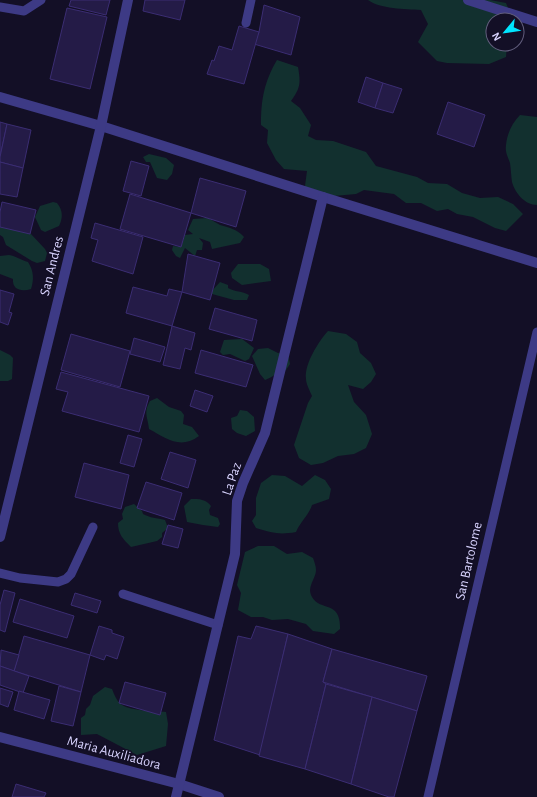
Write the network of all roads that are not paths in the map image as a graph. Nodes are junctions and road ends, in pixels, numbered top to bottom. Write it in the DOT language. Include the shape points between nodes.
graph roads {
  1 [pos="41,0"];
  2 [pos="128,0"];
  3 [pos="251,0"];
  4 [pos="468,0"];
  5 [pos="0,7"];
  6 [pos="537,22"];
  7 [pos="246,23"];
  8 [pos="0,97"];
  9 [pos="101,126"];
  10 [pos="322,197"];
  11 [pos="537,263"];
  12 [pos="537,332"];
  13 [pos="93,527"];
  14 [pos="0,537"];
  15 [pos="0,572"];
  16 [pos="123,594"];
  17 [pos="218,625"];
  18 [pos="0,737"];
  19 [pos="179,784"];
  20 [pos="176,797"];
  21 [pos="219,797"];
  22 [pos="428,797"];
  1 -- 5 [label="lane" via="24,11"];
  2 -- 9 [label="street, San Andres"];
  3 -- 7 [label="lane"];
  4 -- 6 [label="street"];
  8 -- 9 [label="street"];
  9 -- 10 [label="street"];
  9 -- 14 [label="street, San Andres"];
  10 -- 11 [label="street"];
  10 -- 17 [label="street, La Paz" via="265,433 238,501 235,554"];
  12 -- 22 [label="lane, San Bartolome"];
  13 -- 15 [label="lane" via="72,574 66,579 58,582 20,578"];
  16 -- 17 [label="lane"];
  17 -- 19 [label="street, La Paz"];
  18 -- 19 [label="street, Maria Auxiliadora"];
  19 -- 20 [label="street, La Paz"];
  19 -- 21 [label="street, Maria Auxiliadora"];
}
